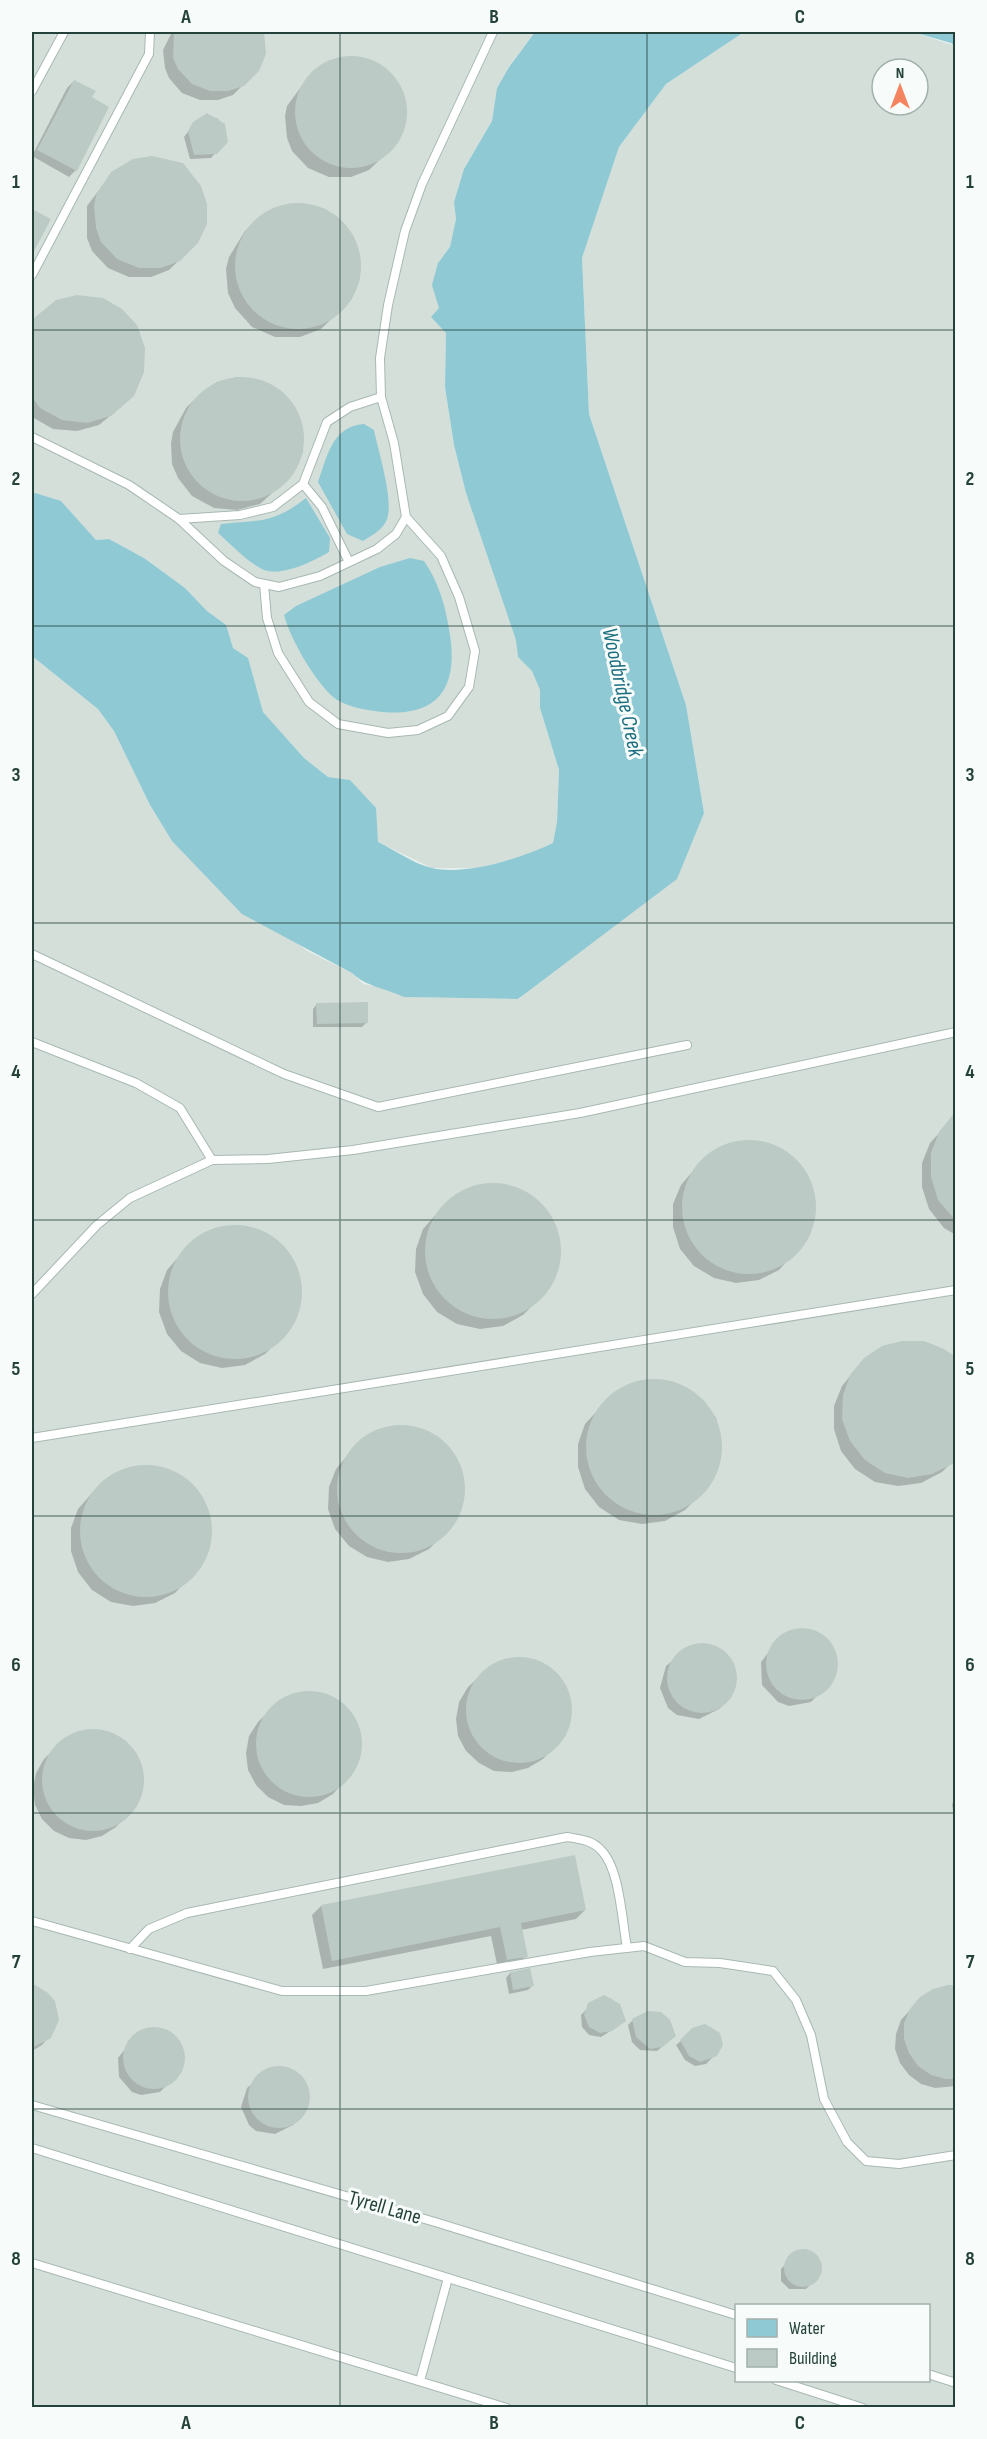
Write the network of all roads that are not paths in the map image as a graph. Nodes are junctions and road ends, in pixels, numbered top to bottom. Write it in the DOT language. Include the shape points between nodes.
graph roads {
  1 [pos="64,32"];
  2 [pos="150,32"];
  3 [pos="493,32"];
  4 [pos="32,91"];
  5 [pos="32,275"];
  6 [pos="381,397"];
  7 [pos="32,436"];
  8 [pos="303,484"];
  9 [pos="406,517"];
  10 [pos="179,519"];
  11 [pos="349,562"];
  12 [pos="264,584"];
  13 [pos="32,954"];
  14 [pos="956,1032"];
  15 [pos="32,1042"];
  16 [pos="687,1046"];
  17 [pos="212,1160"];
  18 [pos="956,1290"];
  19 [pos="32,1294"];
  20 [pos="32,1438"];
  21 [pos="32,1922"];
  22 [pos="627,1948"];
  23 [pos="130,1949"];
  24 [pos="32,2105"];
  25 [pos="32,2148"];
  26 [pos="956,2155"];
  27 [pos="32,2263"];
  28 [pos="448,2278"];
  29 [pos="735,2315"];
  30 [pos="735,2368"];
  31 [pos="930,2375"];
  32 [pos="420,2381"];
  33 [pos="782,2382"];
  34 [pos="956,2383"];
  35 [pos="507,2408"];
  36 [pos="863,2408"];
  1 -- 4 [label="lane"];
  2 -- 5 [label="lane" via="149,54"];
  3 -- 6 [label="lane" via="422,184 405,231 380,358"];
  6 -- 8 [label="lane" via="350,407 327,422"];
  6 -- 9 [label="lane" via="394,443"];
  7 -- 10 [label="lane" via="129,485"];
  8 -- 10 [label="lane" via="273,507 240,515"];
  8 -- 11 [label="lane" via="322,507"];
  9 -- 11 [label="lane" via="396,534 377,549"];
  9 -- 12 [label="lane" via="441,556 459,597 475,651 470,687 448,716 418,730 388,733 338,724 309,702 278,653 267,618"];
  10 -- 12 [label="lane" via="224,561"];
  11 -- 12 [label="lane" via="320,576 279,587"];
  13 -- 16 [label="lane" via="284,1074 378,1107"];
  14 -- 17 [label="lane" via="580,1113 353,1150"];
  15 -- 17 [label="lane" via="136,1083 180,1108"];
  17 -- 19 [label="lane" via="130,1198 97,1225"];
  18 -- 20 [label="lane"];
  21 -- 23 [label="lane"];
  22 -- 23 [label="lane" via="366,1991 282,1991"];
  22 -- 23 [label="lane" via="613,1868 601,1849 583,1839 567,1838 187,1912 150,1929"];
  22 -- 26 [label="lane" via="644,1946 685,1962 773,1971 796,2000 811,2035 824,2099 847,2142 866,2162 899,2164"];
  24 -- 29 [label="lane, Tyrell Lane" via="435,2222"];
  25 -- 28 [label="lane"];
  27 -- 32 [label="lane"];
  28 -- 30 [label="lane"];
  28 -- 32 [label="lane"];
  31 -- 34 [label="lane"];
  32 -- 35 [label="lane"];
  33 -- 36 [label="lane"];
}
